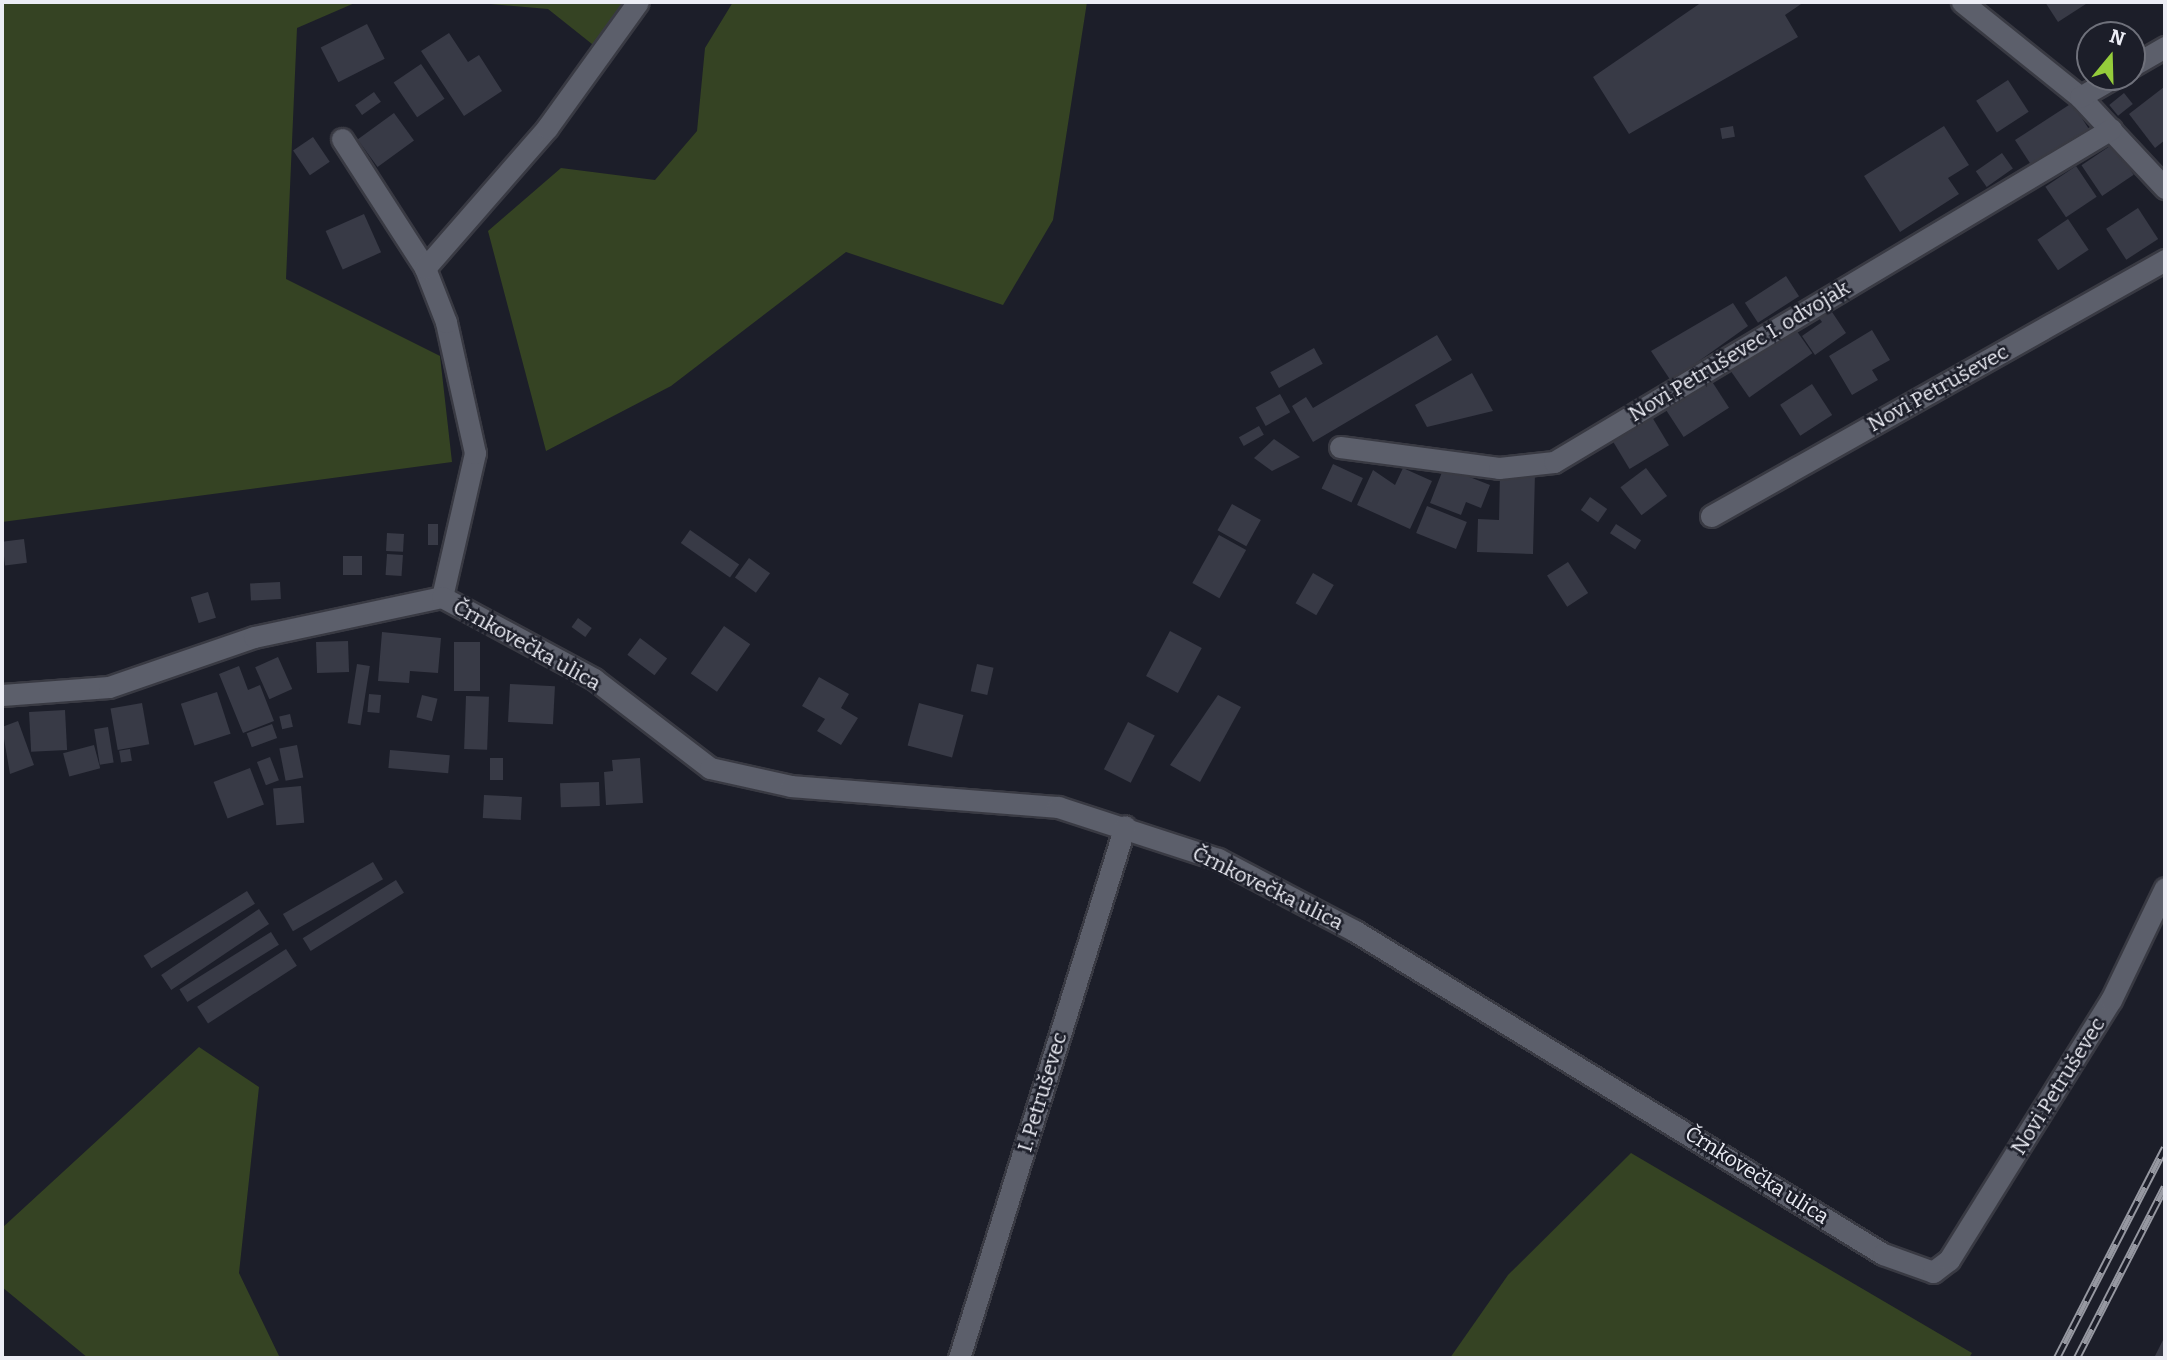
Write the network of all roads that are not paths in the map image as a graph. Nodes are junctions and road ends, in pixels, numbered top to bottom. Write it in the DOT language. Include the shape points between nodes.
graph roads {
  1 [pos="638,2"];
  2 [pos="1962,2"];
  3 [pos="2165,47"];
  4 [pos="2146,58"];
  5 [pos="2090,91"];
  6 [pos="2080,97"];
  7 [pos="2111,130"];
  8 [pos="342,139"];
  9 [pos="2165,188"];
  10 [pos="2165,260"];
  11 [pos="425,268"];
  12 [pos="1340,447"];
  13 [pos="1711,516"];
  14 [pos="442,597"];
  15 [pos="2,695"];
  16 [pos="1125,826"];
  17 [pos="2165,888"];
  18 [pos="1933,1272"];
  19 [pos="959,1358"];
  1 -- 11 [label="street" via="548,128"];
  2 -- 6 [label="street"];
  3 -- 4 [label="street"];
  5 -- 6 [label="street"];
  6 -- 7 [label="street"];
  7 -- 9 [label="street"];
  7 -- 12 [label="street, Novi Petruševec I. odvojak" via="1554,461 1499,468"];
  8 -- 11 [label="street, Črnkovečka ulica"];
  10 -- 13 [label="street, Novi Petruševec"];
  11 -- 14 [label="street, Črnkovečka ulica" via="446,323 475,453"];
  14 -- 15 [label="street, Črnkovečka ulica" via="254,637 108,687"];
  14 -- 16 [label="street, Črnkovečka ulica" via="594,679 710,768 791,786 1058,807"];
  16 -- 18 [label="street, Črnkovečka ulica" via="1217,859 1355,932 1883,1254"];
  16 -- 19 [label="street, I. Petruševec"];
  17 -- 18 [label="street, Novi Petruševec" via="2111,1000 1950,1260"];
}
